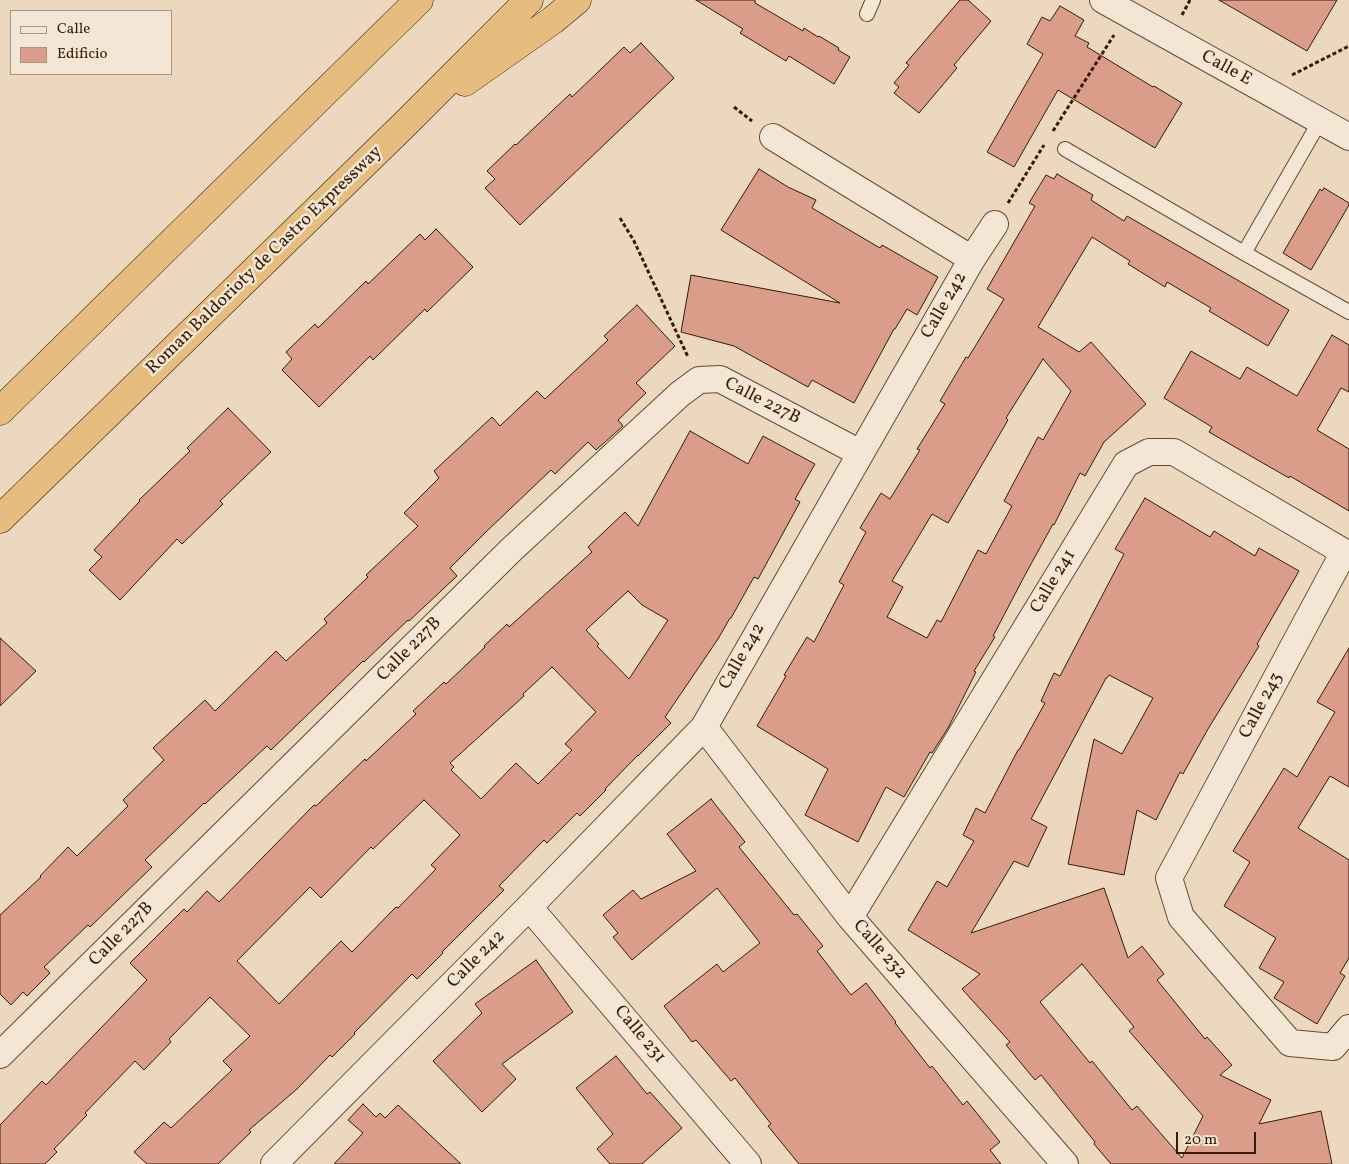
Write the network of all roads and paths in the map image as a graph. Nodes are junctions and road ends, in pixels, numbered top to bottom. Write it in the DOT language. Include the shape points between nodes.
graph roads {
  1 [pos="419,0"];
  2 [pos="528,0"];
  3 [pos="577,0"];
  4 [pos="873,0"];
  5 [pos="1103,0"];
  6 [pos="1127,13"];
  7 [pos="867,14"];
  8 [pos="1349,46"];
  9 [pos="1273,95"];
  10 [pos="1320,121"];
  11 [pos="406,123"];
  12 [pos="1053,131"];
  13 [pos="773,137"];
  14 [pos="1349,137"];
  15 [pos="1048,140"];
  16 [pos="1065,149"];
  17 [pos="620,218"];
  18 [pos="995,224"];
  19 [pos="1244,253"];
  20 [pos="972,259"];
  21 [pos="1349,312"];
  22 [pos="699,380"];
  23 [pos="0,411"];
  24 [pos="860,453"];
  25 [pos="0,519"];
  26 [pos="1346,554"];
  27 [pos="704,727"];
  28 [pos="529,907"];
  29 [pos="850,917"];
  30 [pos="1349,1028"];
  31 [pos="0,1055"];
  32 [pos="274,1164"];
  33 [pos="748,1164"];
  34 [pos="1065,1164"];
  1 -- 23 [label="highway"];
  2 -- 11 [label="highway, Roman Baldorioty de Castro Expressway"];
  3 -- 11 [label="highway"];
  4 -- 7 [label="lane"];
  5 -- 6 [label="street, Calle E"];
  6 -- 9 [label="street, Calle E"];
  6 -- 12 [label="path"];
  8 -- 9 [label="path" via="1284,78"];
  9 -- 10 [label="street, Calle E"];
  10 -- 14 [label="street, Calle E"];
  10 -- 19 [label="lane"];
  11 -- 25 [label="highway, Roman Baldorioty de Castro Expressway"];
  13 -- 20 [label="street, Calle 242"];
  15 -- 18 [label="path"];
  16 -- 19 [label="lane"];
  17 -- 22 [label="path" via="634,241"];
  18 -- 20 [label="street"];
  19 -- 21 [label="lane"];
  20 -- 24 [label="street, Calle 242"];
  22 -- 24 [label="street, Calle 227B" via="720,379"];
  22 -- 31 [label="street, Calle 227B" via="510,550"];
  24 -- 27 [label="street, Calle 242"];
  26 -- 29 [label="street, Calle 241" via="1174,452 1149,452 1126,464"];
  26 -- 30 [label="street, Calle 243" via="1169,878 1181,917 1290,1043 1333,1047"];
  27 -- 28 [label="street, Calle 242"];
  27 -- 29 [label="street, Calle 232"];
  28 -- 32 [label="street, Calle 242"];
  28 -- 33 [label="street, Calle 231"];
  29 -- 34 [label="street, Calle 232"];
}
